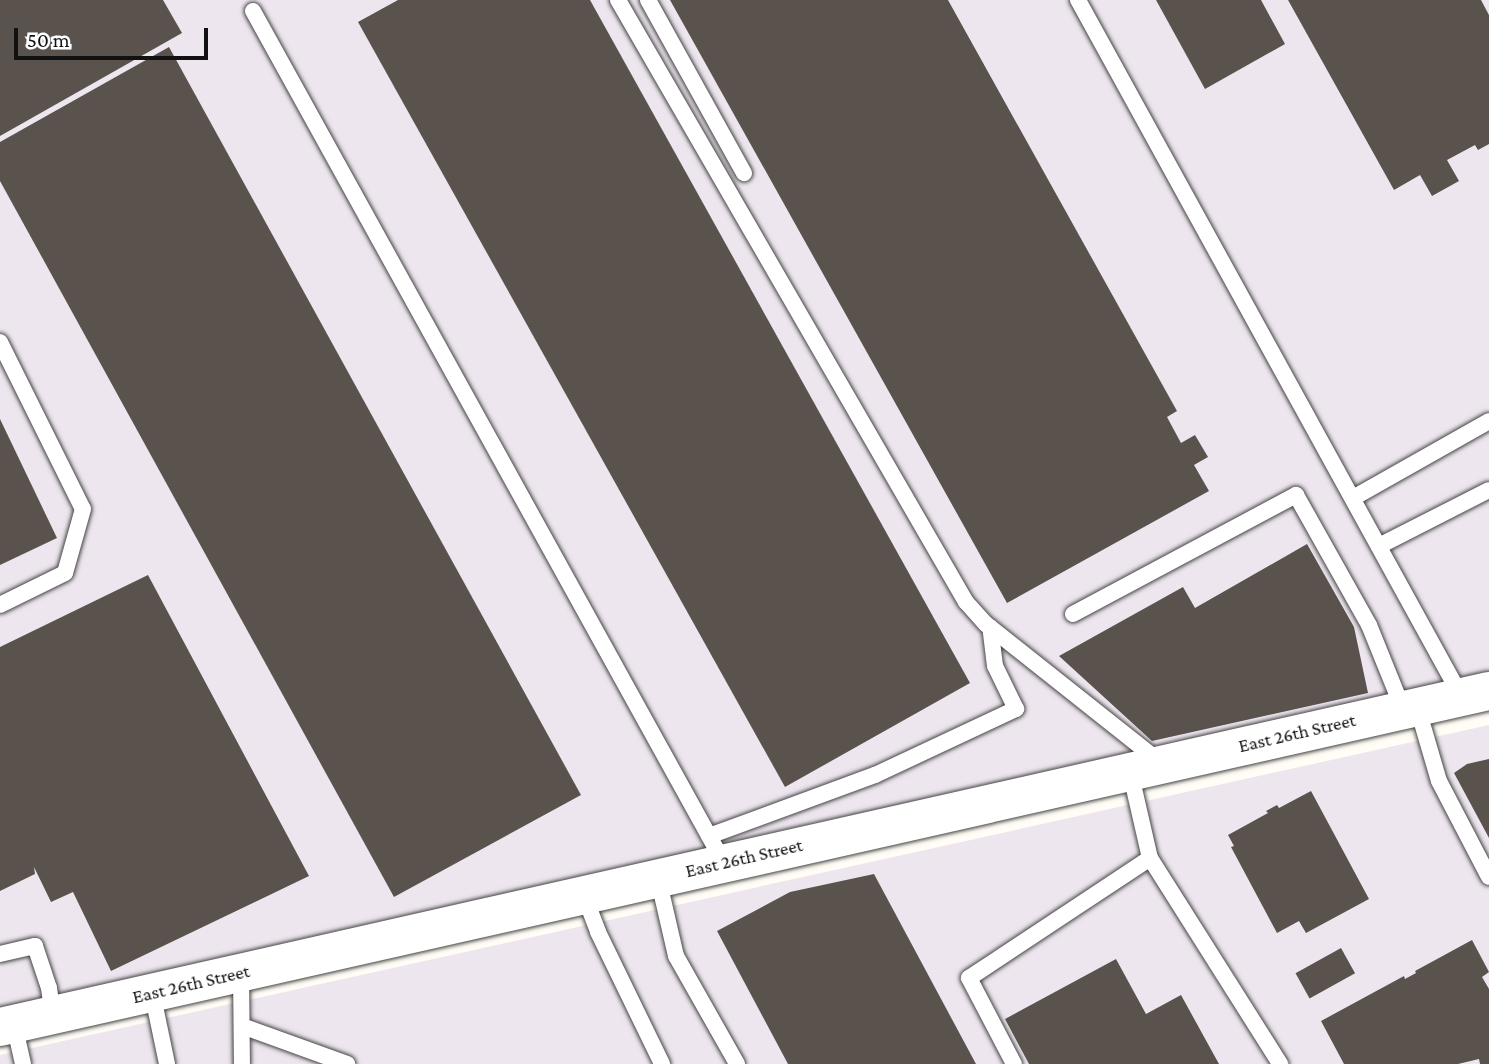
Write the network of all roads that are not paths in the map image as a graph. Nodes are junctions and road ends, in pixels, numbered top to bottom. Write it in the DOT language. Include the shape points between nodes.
graph roads {
  1 [pos="618,0"];
  2 [pos="649,0"];
  3 [pos="1078,0"];
  4 [pos="253,10"];
  5 [pos="744,173"];
  6 [pos="0,342"];
  7 [pos="1489,421"];
  8 [pos="1489,490"];
  9 [pos="1353,498"];
  10 [pos="1379,546"];
  11 [pos="0,605"];
  12 [pos="1073,614"];
  13 [pos="990,627"];
  14 [pos="1475,693"];
  15 [pos="1410,708"];
  16 [pos="1146,767"];
  17 [pos="716,849"];
  18 [pos="1150,858"];
  19 [pos="1489,877"];
  20 [pos="658,878"];
  21 [pos="583,895"];
  22 [pos="0,954"];
  23 [pos="241,972"];
  24 [pos="152,992"];
  25 [pos="53,1015"];
  26 [pos="7,1025"];
  27 [pos="242,1026"];
  28 [pos="23,1064"];
  29 [pos="167,1064"];
  30 [pos="242,1064"];
  31 [pos="347,1064"];
  32 [pos="662,1064"];
  33 [pos="737,1064"];
  34 [pos="1014,1064"];
  35 [pos="1280,1064"];
  1 -- 13 [label="lane" via="966,601"];
  2 -- 5 [label="lane"];
  3 -- 9 [label="lane"];
  4 -- 17 [label="lane"];
  6 -- 11 [label="lane" via="83,509 65,573"];
  7 -- 9 [label="lane"];
  8 -- 10 [label="lane"];
  9 -- 10 [label="lane"];
  10 -- 14 [label="lane"];
  12 -- 15 [label="lane" via="1296,495"];
  13 -- 16 [label="lane"];
  13 -- 17 [label="lane" via="995,666 1016,709"];
  14 -- 15 [label="street, East 26th Street"];
  15 -- 16 [label="street, East 26th Street"];
  15 -- 19 [label="lane" via="1439,781"];
  16 -- 17 [label="street, East 26th Street"];
  16 -- 18 [label="lane"];
  17 -- 20 [label="street, East 26th Street"];
  18 -- 34 [label="lane" via="969,978"];
  18 -- 35 [label="lane"];
  20 -- 21 [label="street, East 26th Street"];
  20 -- 33 [label="lane" via="676,956"];
  21 -- 23 [label="street, East 26th Street"];
  21 -- 32 [label="lane"];
  22 -- 25 [label="lane" via="35,946"];
  23 -- 24 [label="street, East 26th Street"];
  23 -- 27 [label="lane"];
  24 -- 25 [label="street, East 26th Street"];
  24 -- 29 [label="lane"];
  25 -- 26 [label="street, East 26th Street"];
  26 -- 28 [label="lane"];
  27 -- 30 [label="lane"];
  27 -- 31 [label="lane"];
}
